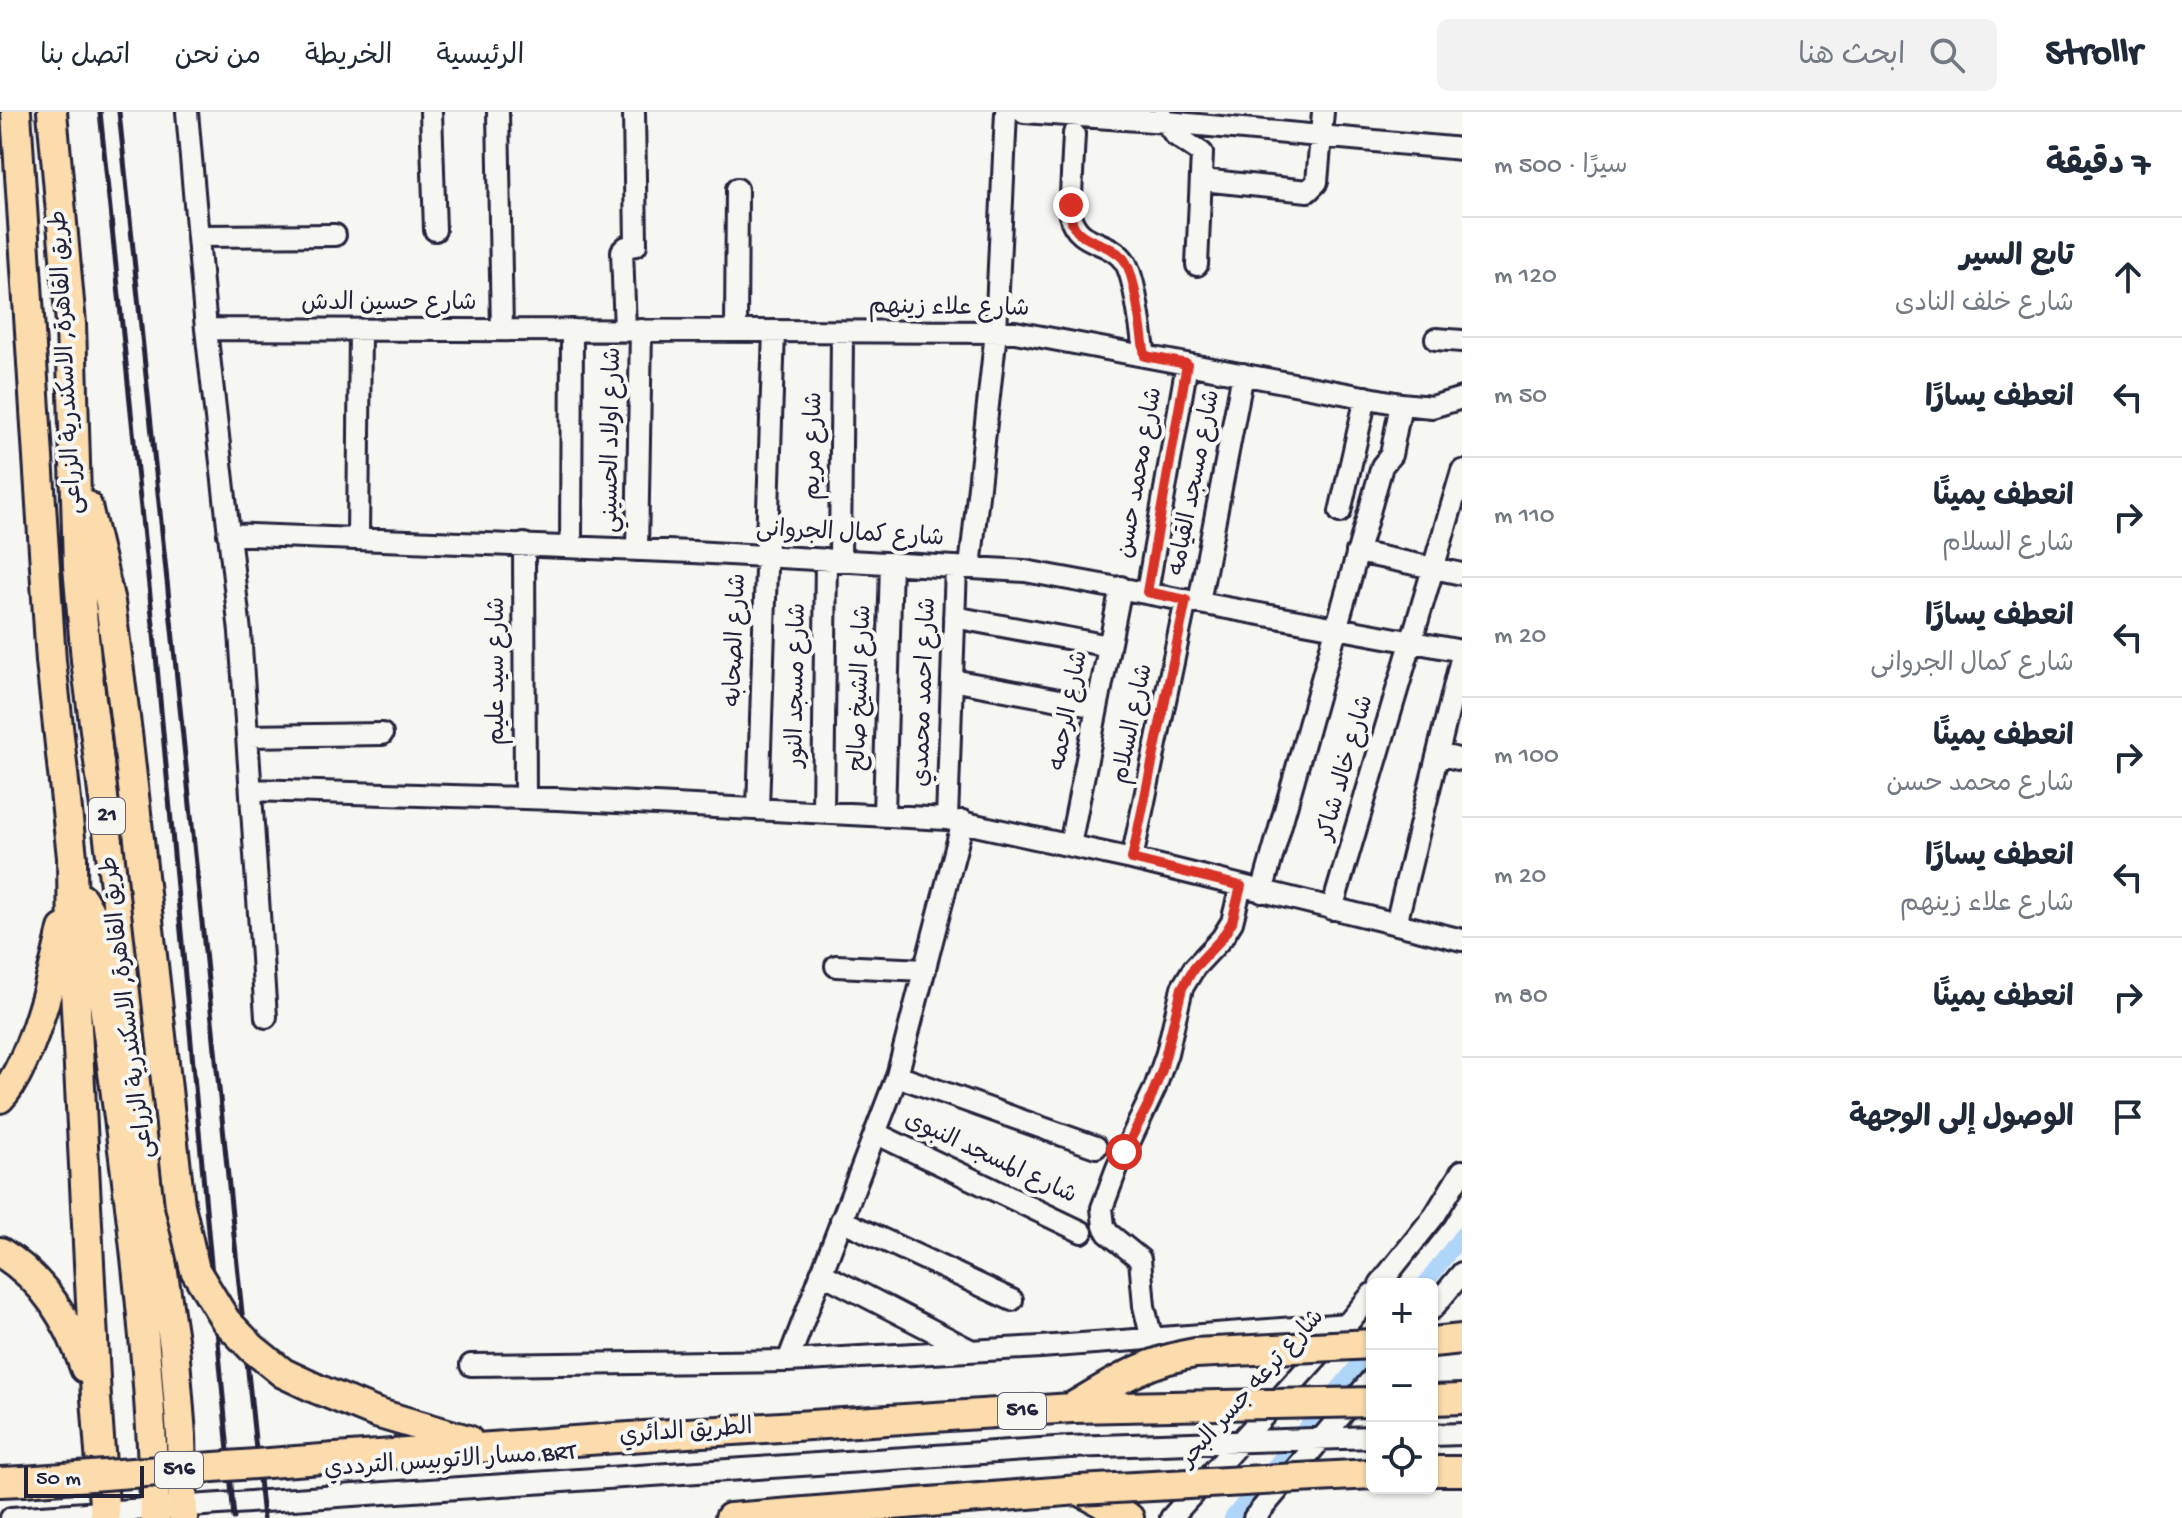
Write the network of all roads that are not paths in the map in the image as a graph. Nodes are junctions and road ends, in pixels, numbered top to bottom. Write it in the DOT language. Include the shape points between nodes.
graph roads {
  1 [pos="16,112"];
  2 [pos="52,112"];
  3 [pos="187,112"];
  4 [pos="431,112"];
  5 [pos="498,112"];
  6 [pos="634,112"];
  7 [pos="1006,112"];
  8 [pos="1024,112"];
  9 [pos="1323,112"];
  10 [pos="1163,117"];
  11 [pos="1074,134"];
  12 [pos="1322,136"];
  13 [pos="1462,149"];
  14 [pos="1202,180"];
  15 [pos="737,189"];
  16 [pos="435,230"];
  17 [pos="335,235"];
  18 [pos="198,236"];
  19 [pos="1197,265"];
  20 [pos="206,329"];
  21 [pos="360,330"];
  22 [pos="502,330"];
  23 [pos="572,330"];
  24 [pos="633,330"];
  25 [pos="736,331"];
  26 [pos="774,331"];
  27 [pos="996,332"];
  28 [pos="842,333"];
  29 [pos="1436,339"];
  30 [pos="1462,341"];
  31 [pos="1145,356"];
  32 [pos="1187,364"];
  33 [pos="1243,374"];
  34 [pos="1366,397"];
  35 [pos="1462,398"];
  36 [pos="1401,404"];
  37 [pos="75,464"];
  38 [pos="1462,471"];
  39 [pos="1340,512"];
  40 [pos="228,534"];
  41 [pos="358,538"];
  42 [pos="524,544"];
  43 [pos="571,547"];
  44 [pos="637,550"];
  45 [pos="1357,552"];
  46 [pos="766,556"];
  47 [pos="833,560"];
  48 [pos="891,563"];
  49 [pos="963,568"];
  50 [pos="1434,568"];
  51 [pos="1462,574"];
  52 [pos="1121,587"];
  53 [pos="1147,592"];
  54 [pos="1193,601"];
  55 [pos="954,617"];
  56 [pos="1336,629"];
  57 [pos="1411,642"];
  58 [pos="1109,646"];
  59 [pos="1462,653"];
  60 [pos="952,680"];
  61 [pos="1097,707"];
  62 [pos="382,734"];
  63 [pos="247,736"];
  64 [pos="1438,754"];
  65 [pos="1462,760"];
  66 [pos="251,790"];
  67 [pos="525,798"];
  68 [pos="758,808"];
  69 [pos="823,811"];
  70 [pos="884,814"];
  71 [pos="955,820"];
  72 [pos="1070,845"];
  73 [pos="1132,859"];
  74 [pos="72,871"];
  75 [pos="1241,886"];
  76 [pos="1262,892"];
  77 [pos="1332,909"];
  78 [pos="1396,924"];
  79 [pos="1462,940"];
  80 [pos="836,966"];
  81 [pos="925,970"];
  82 [pos="266,1017"];
  83 [pos="897,1076"];
  84 [pos="0,1098"];
  85 [pos="875,1133"];
  86 [pos="1096,1147"];
  87 [pos="1462,1171"];
  88 [pos="841,1220"];
  89 [pos="1082,1232"];
  90 [pos="0,1252"];
  91 [pos="821,1273"];
  92 [pos="1462,1273"];
  93 [pos="1385,1278"];
  94 [pos="1012,1300"];
  95 [pos="1366,1301"];
  96 [pos="1438,1302"];
  97 [pos="1347,1324"];
  98 [pos="1462,1339"];
  99 [pos="1152,1340"];
  100 [pos="1438,1341"];
  101 [pos="1366,1344"];
  102 [pos="973,1351"];
  103 [pos="788,1361"];
  104 [pos="471,1365"];
  105 [pos="1366,1386"];
  106 [pos="96,1398"];
  107 [pos="1462,1399"];
  108 [pos="1438,1400"];
  109 [pos="1366,1402"];
  110 [pos="1072,1408"];
  111 [pos="1462,1434"];
  112 [pos="1438,1435"];
  113 [pos="1366,1437"];
  114 [pos="496,1446"];
  115 [pos="1438,1471"];
  116 [pos="1462,1471"];
  117 [pos="1366,1474"];
  118 [pos="11,1482"];
  119 [pos="1079,1490"];
  120 [pos="11,1518"];
  121 [pos="105,1518"];
  122 [pos="155,1518"];
  123 [pos="183,1518"];
  124 [pos="730,1518"];
  125 [pos="1129,1518"];
  126 [pos="1171,1518"];
  127 [pos="1254,1518"];
  1 -- 74 [label="highway, طريق القاهرة, الاسكندرية الزراعى / 21" via="51,661"];
  2 -- 37 [label="highway, طريق القاهرة, الاسكندرية الزراعى / 21" via="71,324"];
  3 -- 18 [label="street"];
  4 -- 16 [label="street"];
  5 -- 22 [label="street"];
  6 -- 24 [label="street, شارع اولاد الحسيني" via="636,245 622,251"];
  7 -- 27 [label="street, شارع احمد محمدي"];
  8 -- 10 [label="street"];
  9 -- 12 [label="street"];
  10 -- 12 [label="street"];
  10 -- 14 [label="street" via="1181,140 1202,153"];
  11 -- 31 [label="street" via="1072,224 1119,255 1128,267"];
  12 -- 13 [label="street"];
  12 -- 14 [label="street" via="1317,182 1308,191"];
  14 -- 19 [label="street"];
  15 -- 25 [label="street"];
  17 -- 18 [label="street"];
  18 -- 20 [label="street"];
  20 -- 21 [label="street, شارع حسين الدش"];
  20 -- 40 [label="street"];
  21 -- 22 [label="street, شارع حسين الدش"];
  21 -- 41 [label="street"];
  22 -- 23 [label="street, شارع حسين الدش"];
  23 -- 24 [label="street, شارع علاء زينهم"];
  23 -- 43 [label="street"];
  24 -- 25 [label="street, شارع علاء زينهم"];
  24 -- 44 [label="street, شارع اولاد الحسيني"];
  25 -- 26 [label="street, شارع علاء زينهم"];
  26 -- 28 [label="street, شارع علاء زينهم"];
  26 -- 46 [label="street, شارع الصحابه"];
  27 -- 28 [label="street, شارع علاء زينهم"];
  27 -- 31 [label="street, شارع علاء زينهم"];
  27 -- 49 [label="street, شارع احمد محمدي"];
  28 -- 47 [label="street, شارع مريم"];
  29 -- 30 [label="street"];
  31 -- 32 [label="street, شارع علاء زينهم"];
  32 -- 33 [label="street, شارع علاء زينهم"];
  32 -- 53 [label="street, شارع محمد حسن"];
  33 -- 34 [label="street, شارع علاء زينهم"];
  33 -- 54 [label="street, شارع مسجد القيامه"];
  34 -- 36 [label="street, شارع علاء زينهم"];
  34 -- 39 [label="street"];
  35 -- 36 [label="street, شارع علاء زينهم" via="1432,407"];
  36 -- 45 [label="street" via="1391,455 1382,466"];
  37 -- 114 [label="highway, bridge" via="105,574 180,1205 195,1270 226,1321 283,1373 376,1413"];
  37 -- 123 [label="highway, طريق القاهرة, الاسكندرية الزراعى / 21" via="86,660 174,1346"];
  38 -- 50 [label="street, شارع خالد شاكر"];
  40 -- 41 [label="street, شارع كمال الجروانى"];
  40 -- 63 [label="street"];
  41 -- 42 [label="street, شارع كمال الجروانى"];
  42 -- 43 [label="street, شارع كمال الجروانى"];
  42 -- 67 [label="street, شارع سيد عليم"];
  43 -- 44 [label="street, شارع كمال الجروانى"];
  44 -- 46 [label="street, شارع كمال الجروانى"];
  45 -- 50 [label="street"];
  45 -- 56 [label="street"];
  46 -- 47 [label="street, شارع كمال الجروانى"];
  46 -- 68 [label="street, شارع الصحابه"];
  47 -- 48 [label="street, شارع كمال الجروانى"];
  47 -- 69 [label="street, شارع مسجد النور"];
  48 -- 49 [label="street, شارع كمال الجروانى"];
  48 -- 70 [label="street, شارع الشيخ صالح"];
  49 -- 52 [label="street, شارع كمال الجروانى" via="1025,571"];
  49 -- 55 [label="street, شارع احمد محمدي"];
  50 -- 51 [label="street"];
  50 -- 57 [label="street, شارع خالد شاكر"];
  52 -- 53 [label="street, شارع كمال الجروانى"];
  52 -- 58 [label="street, شارع الرحمه"];
  53 -- 54 [label="street, شارع كمال الجروانى"];
  54 -- 56 [label="street, شارع كمال الجروانى"];
  54 -- 73 [label="street, شارع السلام"];
  55 -- 58 [label="street"];
  55 -- 60 [label="street, شارع احمد محمدي"];
  56 -- 57 [label="street, شارع كمال الجروانى"];
  56 -- 76 [label="street"];
  57 -- 59 [label="street, شارع كمال الجروانى"];
  57 -- 77 [label="street, شارع خالد شاكر"];
  58 -- 61 [label="street, شارع الرحمه"];
  59 -- 64 [label="street"];
  60 -- 61 [label="street"];
  60 -- 71 [label="street, شارع احمد محمدي"];
  61 -- 72 [label="street, شارع الرحمه"];
  62 -- 63 [label="street"];
  63 -- 66 [label="street"];
  64 -- 65 [label="street"];
  64 -- 78 [label="street"];
  66 -- 67 [label="street"];
  66 -- 82 [label="street"];
  67 -- 68 [label="street"];
  68 -- 69 [label="street"];
  69 -- 70 [label="street"];
  70 -- 71 [label="street"];
  71 -- 72 [label="street"];
  71 -- 81 [label="street, شارع احمد محمدي"];
  72 -- 73 [label="street"];
  73 -- 75 [label="street"];
  74 -- 84 [label="highway" via="51,976 19,1070"];
  74 -- 106 [label="highway, طريق القاهرة, الاسكندرية الزراعى / 21"];
  74 -- 122 [label="highway" via="96,944 131,1213 153,1434"];
  75 -- 76 [label="street"];
  75 -- 99 [label="street" via="1232,922 1182,988 1155,1088 1105,1199 1102,1217 1108,1233 1140,1259"];
  76 -- 77 [label="street"];
  77 -- 78 [label="street"];
  78 -- 79 [label="street"];
  80 -- 81 [label="street"];
  81 -- 83 [label="street, شارع احمد محمدي"];
  83 -- 85 [label="street, شارع احمد محمدي"];
  83 -- 86 [label="street"];
  85 -- 88 [label="street, شارع احمد محمدي"];
  85 -- 89 [label="street, شارع المسجد النبوى"];
  87 -- 93 [label="street"];
  88 -- 91 [label="street, شارع احمد محمدي"];
  88 -- 94 [label="street"];
  90 -- 106 [label="highway" via="38,1283 64,1317"];
  91 -- 102 [label="street"];
  91 -- 103 [label="street, شارع احمد محمدي"];
  92 -- 96 [label="street"];
  95 -- 97 [label="street, شارع ترعه جسر البحر"];
  97 -- 99 [label="street"];
  97 -- 126 [label="street, شارع ترعه جسر البحر"];
  98 -- 100 [label="highway"];
  99 -- 102 [label="street"];
  101 -- 110 [label="highway, bridge" via="1170,1357 1130,1373"];
  102 -- 103 [label="street"];
  103 -- 104 [label="street"];
  105 -- 127 [label="street"];
  106 -- 121 [label="highway, طريق القاهرة, الاسكندرية الزراعى / 21"];
  107 -- 108 [label="highway"];
  109 -- 110 [label="highway, الطريق الدائري / 516, bridge"];
  110 -- 114 [label="highway, الطريق الدائري / 516, bridge"];
  111 -- 112 [label="street"];
  113 -- 120 [label="street, مسار الاتوبيس الترددي BRT" via="1070,1447"];
  114 -- 118 [label="highway, الطريق الدائري / 516, bridge"];
  115 -- 116 [label="highway"];
  117 -- 119 [label="highway, bridge"];
  119 -- 124 [label="highway"];
  119 -- 125 [label="highway"];
}
